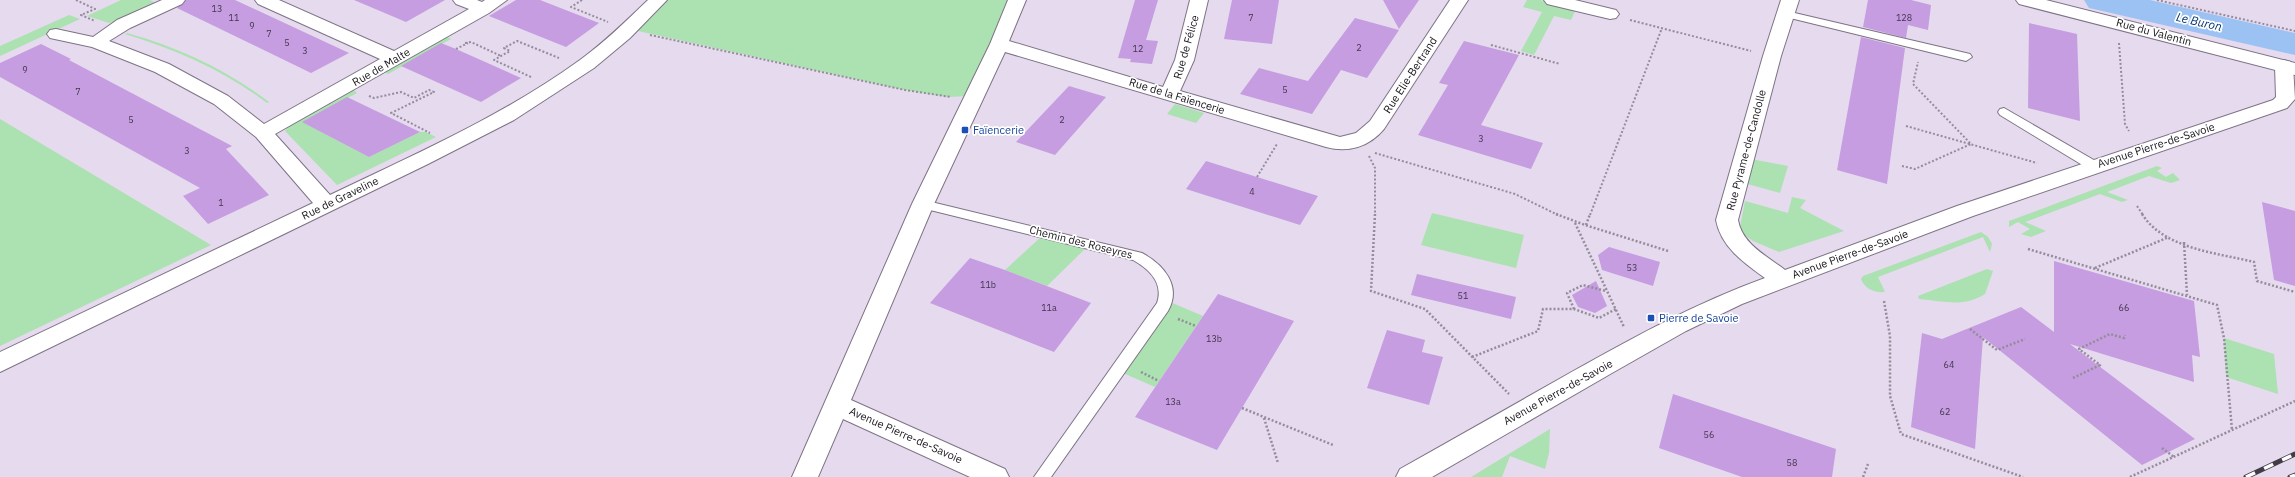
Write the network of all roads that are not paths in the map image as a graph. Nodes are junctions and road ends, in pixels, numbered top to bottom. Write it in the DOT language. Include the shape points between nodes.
graph roads {
  1 [pos="176,0"];
  2 [pos="264,0"];
  3 [pos="462,0"];
  4 [pos="658,0"];
  5 [pos="1017,0"];
  6 [pos="1199,0"];
  7 [pos="1459,0"];
  8 [pos="1553,0"];
  9 [pos="2025,0"];
  10 [pos="490,4"];
  11 [pos="1788,7"];
  12 [pos="1610,14"];
  13 [pos="56,34"];
  14 [pos="97,43"];
  15 [pos="999,44"];
  16 [pos="1966,57"];
  17 [pos="396,58"];
  18 [pos="2289,67"];
  19 [pos="1170,93"];
  20 [pos="2004,112"];
  21 [pos="264,133"];
  22 [pos="1361,146"];
  23 [pos="2094,166"];
  24 [pos="923,204"];
  25 [pos="327,205"];
  26 [pos="1782,279"];
  27 [pos="0,363"];
  28 [pos="837,405"];
  29 [pos="805,477"];
  30 [pos="996,477"];
  31 [pos="1042,477"];
  32 [pos="1409,477"];
  1 -- 14 [label="street" via="103,36"];
  2 -- 17 [label="street"];
  3 -- 10 [label="street"];
  4 -- 25 [label="street, Rue de Graveline" via="599,54 525,104 462,139"];
  5 -- 15 [label="street"];
  6 -- 19 [label="street, Rue de Félice" via="1184,58"];
  7 -- 22 [label="street, Rue Elie-Bertrand"];
  8 -- 12 [label="street"];
  9 -- 18 [label="street, Rue du Valentin"];
  10 -- 17 [label="street, Rue de Malte"];
  11 -- 16 [label="lane"];
  11 -- 26 [label="street, Rue Pyrame-de-Candolle" via="1754,121 1727,227 1741,246"];
  13 -- 14 [label="street"];
  14 -- 21 [label="street" via="99,46 162,68 220,100"];
  15 -- 19 [label="street, Rue de la Faïencerie"];
  15 -- 24 [label="street"];
  17 -- 21 [label="street, Rue de Malte"];
  18 -- 23 [label="street, Avenue Pierre-de-Savoie" via="2286,98 2280,104"];
  19 -- 22 [label="street, Rue de la Faïencerie" via="1333,143"];
  20 -- 23 [label="lane"];
  21 -- 25 [label="street"];
  23 -- 26 [label="street, Avenue Pierre-de-Savoie"];
  24 -- 28 [label="street"];
  24 -- 31 [label="lane, Chemin des Roseyres" via="1137,256 1147,261 1163,281 1166,299 1159,312"];
  25 -- 27 [label="street, Rue de Graveline"];
  26 -- 32 [label="street, Avenue Pierre-de-Savoie" via="1678,325"];
  28 -- 29 [label="street"];
  28 -- 30 [label="street, Avenue Pierre-de-Savoie"];
}
